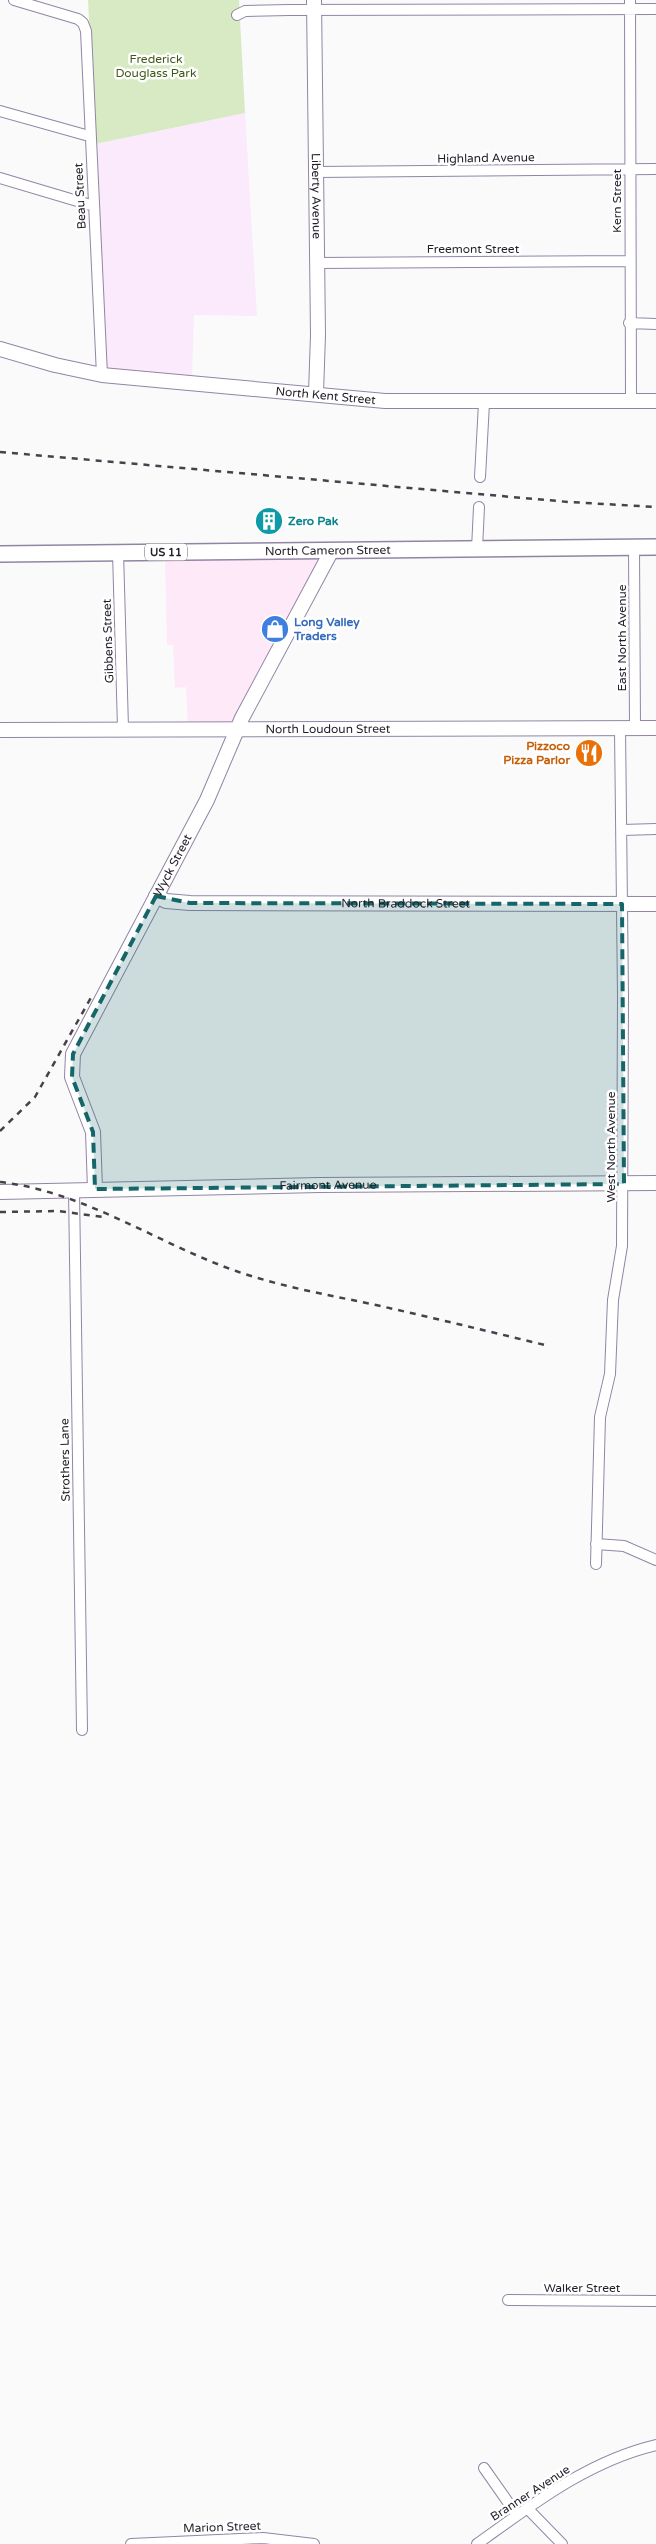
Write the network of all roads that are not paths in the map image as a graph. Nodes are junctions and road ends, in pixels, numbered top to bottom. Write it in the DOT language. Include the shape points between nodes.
graph roads {
  1 [pos="14,0"];
  2 [pos="630,4"];
  3 [pos="314,5"];
  4 [pos="656,9"];
  5 [pos="236,14"];
  6 [pos="0,111"];
  7 [pos="90,136"];
  8 [pos="630,169"];
  9 [pos="656,169"];
  10 [pos="316,172"];
  11 [pos="0,178"];
  12 [pos="94,206"];
  13 [pos="629,261"];
  14 [pos="317,262"];
  15 [pos="629,323"];
  16 [pos="656,324"];
  17 [pos="0,349"];
  18 [pos="102,375"];
  19 [pos="316,393"];
  20 [pos="631,401"];
  21 [pos="656,401"];
  22 [pos="484,403"];
  23 [pos="480,477"];
  24 [pos="479,507"];
  25 [pos="634,547"];
  26 [pos="656,547"];
  27 [pos="477,549"];
  28 [pos="332,550"];
  29 [pos="118,552"];
  30 [pos="0,554"];
  31 [pos="123,728"];
  32 [pos="620,728"];
  33 [pos="635,728"];
  34 [pos="656,728"];
  35 [pos="0,730"];
  36 [pos="236,731"];
  37 [pos="656,829"];
  38 [pos="622,830"];
  39 [pos="156,896"];
  40 [pos="622,904"];
  41 [pos="656,904"];
  42 [pos="656,1183"];
  43 [pos="624,1184"];
  44 [pos="95,1189"];
  45 [pos="74,1190"];
  46 [pos="0,1192"];
  47 [pos="596,1544"];
  48 [pos="656,1560"];
  49 [pos="596,1564"];
  50 [pos="82,1730"];
  51 [pos="508,2300"];
  52 [pos="656,2301"];
  53 [pos="656,2444"];
  54 [pos="484,2468"];
  55 [pos="527,2508"];
  56 [pos="517,2515"];
  57 [pos="221,2542"];
  58 [pos="130,2544"];
  59 [pos="314,2544"];
  60 [pos="477,2544"];
  61 [pos="562,2544"];
  1 -- 7 [label="street, Beau Street" via="83,23"];
  2 -- 3 [label="street"];
  2 -- 4 [label="street"];
  2 -- 8 [label="street, Kern Street"];
  3 -- 5 [label="street"];
  3 -- 10 [label="street, Liberty Avenue"];
  6 -- 7 [label="street"];
  7 -- 12 [label="street, Beau Street"];
  8 -- 9 [label="street, Highland Avenue"];
  8 -- 10 [label="street, Highland Avenue"];
  8 -- 13 [label="street, Kern Street"];
  10 -- 14 [label="street, Liberty Avenue"];
  11 -- 12 [label="street"];
  12 -- 18 [label="street, Beau Street"];
  13 -- 14 [label="street, Freemont Street"];
  13 -- 15 [label="street, Kern Street"];
  14 -- 19 [label="street, Liberty Avenue"];
  15 -- 16 [label="street"];
  15 -- 20 [label="street, Kern Street"];
  17 -- 18 [label="street, North Kent Street"];
  18 -- 19 [label="street, North Kent Street"];
  19 -- 22 [label="street, North Kent Street" via="386,401"];
  20 -- 21 [label="street, North Kent Street"];
  20 -- 22 [label="street, North Kent Street"];
  22 -- 23 [label="street"];
  24 -- 27 [label="street"];
  25 -- 26 [label="main road, North Cameron Street / US 11"];
  25 -- 27 [label="main road, North Cameron Street / US 11"];
  25 -- 33 [label="street, East North Avenue"];
  27 -- 28 [label="main road, North Cameron Street / US 11"];
  28 -- 29 [label="main road, North Cameron Street / US 11"];
  28 -- 36 [label="street, Wyck Street"];
  29 -- 30 [label="main road, North Cameron Street / US 11"];
  29 -- 31 [label="street, Gibbens Street"];
  31 -- 35 [label="street, North Loudoun Street"];
  31 -- 36 [label="street, North Loudoun Street"];
  32 -- 33 [label="street, North Loudoun Street"];
  32 -- 36 [label="street, North Loudoun Street"];
  32 -- 38 [label="street, West North Avenue"];
  33 -- 34 [label="street, North Loudoun Street"];
  36 -- 39 [label="street, Wyck Street" via="207,800"];
  37 -- 38 [label="street"];
  38 -- 40 [label="street, West North Avenue"];
  39 -- 40 [label="street, North Braddock Street" via="166,901 190,904"];
  39 -- 44 [label="street, Wyck Street" via="73,1054 72,1077 93,1132"];
  40 -- 41 [label="street, North Braddock Street"];
  40 -- 43 [label="street, West North Avenue"];
  42 -- 43 [label="street, Fairmont Avenue"];
  43 -- 44 [label="street, Fairmont Avenue"];
  43 -- 47 [label="street, West North Avenue" via="622,1246 613,1300 610,1374 600,1417"];
  44 -- 45 [label="street, Fairmont Avenue"];
  45 -- 46 [label="street, Fairmont Avenue"];
  45 -- 50 [label="street, Strothers Lane"];
  47 -- 48 [label="street" via="624,1546"];
  47 -- 49 [label="street, West North Avenue"];
  51 -- 52 [label="street, Walker Street"];
  53 -- 55 [label="street, Branner Avenue" via="619,2456 583,2473"];
  54 -- 56 [label="street"];
  55 -- 56 [label="street, Branner Avenue"];
  55 -- 61 [label="street"];
  56 -- 60 [label="street, Branner Avenue"];
  57 -- 58 [label="street, Marion Street"];
  57 -- 59 [label="street, Marion Street" via="263,2538"];
}
